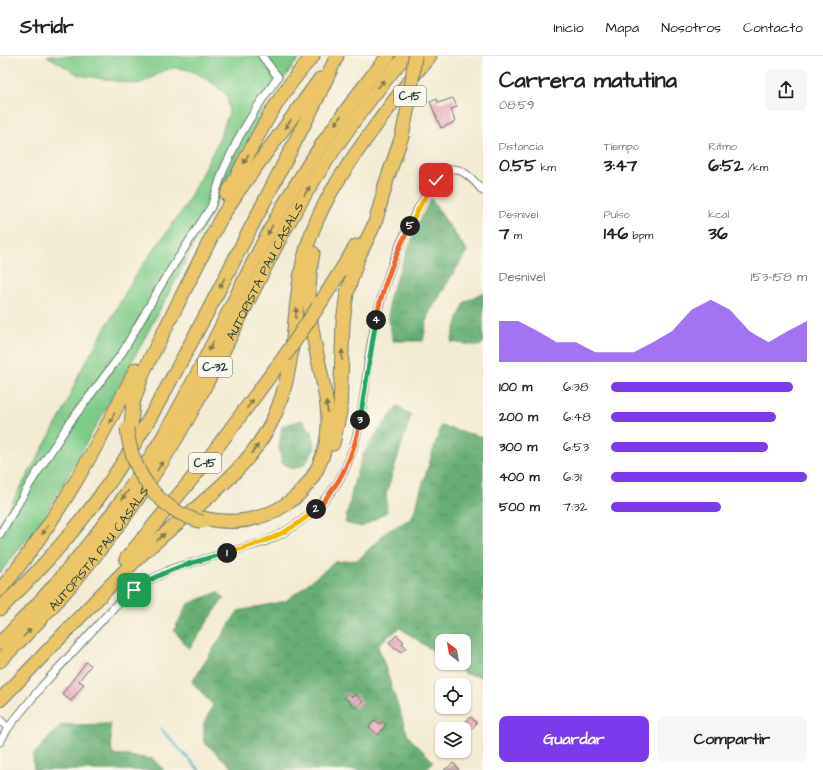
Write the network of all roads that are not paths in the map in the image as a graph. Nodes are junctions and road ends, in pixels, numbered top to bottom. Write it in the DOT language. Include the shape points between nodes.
graph roads {
  1 [pos="262,56"];
  2 [pos="313,56"];
  3 [pos="332,56"];
  4 [pos="337,56"];
  5 [pos="388,56"];
  6 [pos="404,56"];
  7 [pos="415,56"];
  8 [pos="430,56"];
  9 [pos="384,113"];
  10 [pos="386,184"];
  11 [pos="483,191"];
  12 [pos="163,322"];
  13 [pos="129,427"];
  14 [pos="203,520"];
  15 [pos="0,534"];
  16 [pos="121,566"];
  17 [pos="0,590"];
  18 [pos="92,603"];
  19 [pos="0,609"];
  20 [pos="0,643"];
  21 [pos="0,661"];
  22 [pos="0,692"];
  23 [pos="0,700"];
  24 [pos="0,720"];
  25 [pos="8,728"];
  26 [pos="0,742"];
  1 -- 15 [label="street" via="278,77 239,137 211,207 164,280 122,353 68,425"];
  2 -- 12 [label="highway, one-way" via="289,85 262,128"];
  3 -- 13 [label="highway, one-way" via="314,88 221,218 139,382"];
  4 -- 19 [label="highway, one-way" via="293,146 140,437 68,537"];
  5 -- 20 [label="highway, AUTOPISTA PAU CASALS / C-32, one-way" via="347,108 290,195 185,397 147,463 83,551"];
  21 -- 6 [label="highway, AUTOPISTA PAU CASALS / C-32, one-way" via="51,609 91,562 153,476 192,412 302,200 338,142"];
  7 -- 10 [label="highway, C-15, bridge" via="402,136"];
  8 -- 9 [label="highway"];
  14 -- 9 [label="highway, one-way" via="234,522 268,514 287,504 316,472 327,440 328,410 312,333 309,299 312,261 321,226 332,199"];
  18 -- 9 [label="highway, one-way" via="155,542 233,475 266,433 287,379 299,284 312,231 337,180"];
  14 -- 10 [label="highway, one-way" via="221,526 234,526 269,518 299,500 320,474 333,446 339,418 343,322 347,293 358,258 375,223"];
  16 -- 10 [label="highway, C-15, one-way, bridge" via="209,458 284,357 360,240"];
  11 -- 25 [label="street" via="466,175 453,169 441,174 420,206 394,260 377,316 360,423 350,459 328,496 305,518 278,536 174,568 134,590 115,606 42,686"];
  12 -- 13 [label="highway" via="140,369 128,402"];
  12 -- 17 [label="highway, one-way" via="71,490 41,536"];
  13 -- 14 [label="highway" via="137,456 152,484 177,507"];
  16 -- 18 [label="highway, C-15"];
  16 -- 22 [label="highway"];
  18 -- 23 [label="highway, C-15"];
  24 -- 25 [label="street"];
  25 -- 26 [label="street"];
}
